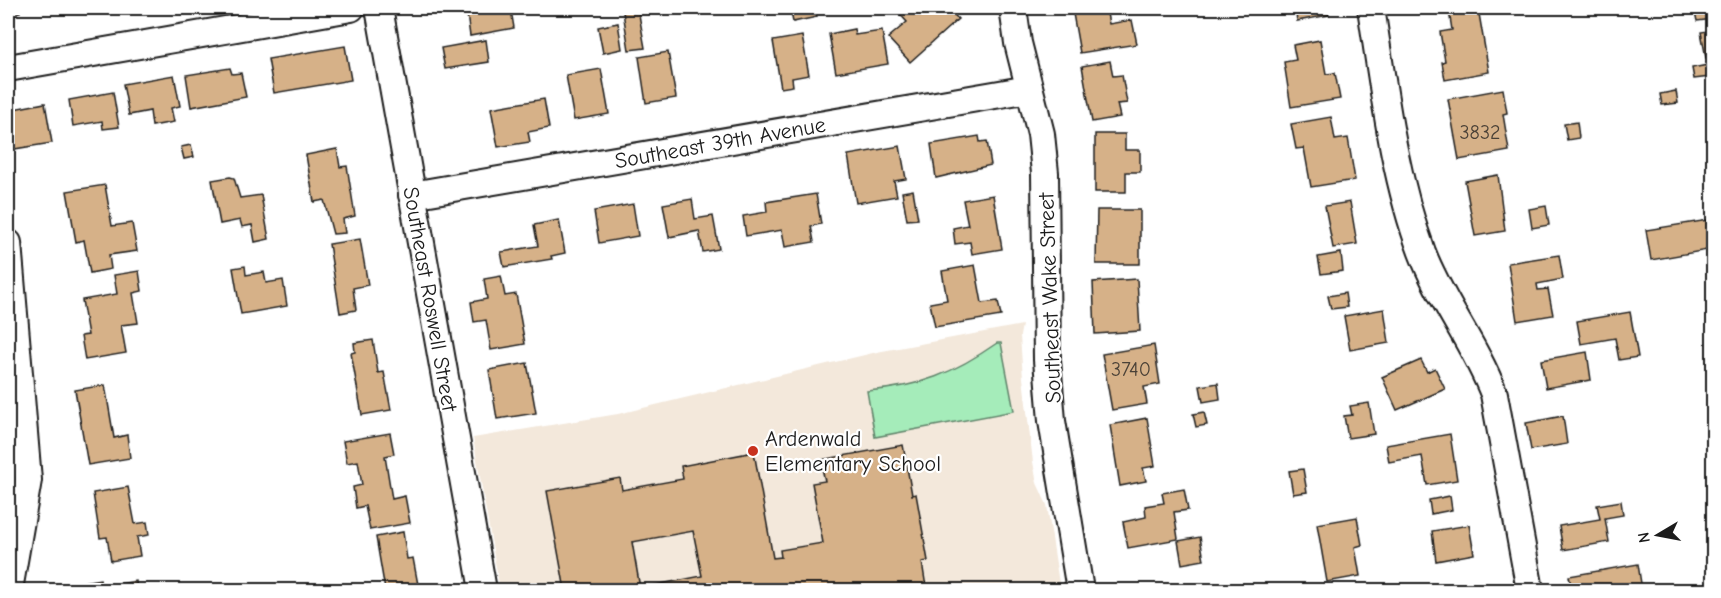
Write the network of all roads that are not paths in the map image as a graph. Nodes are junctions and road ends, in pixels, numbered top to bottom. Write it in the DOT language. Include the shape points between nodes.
graph roads {
  1 [pos="351,8"];
  2 [pos="379,8"];
  3 [pos="1013,8"];
  4 [pos="1371,8"];
  5 [pos="8,68"];
  6 [pos="1029,89"];
  7 [pos="412,195"];
  8 [pos="8,243"];
  9 [pos="9,591"];
  10 [pos="483,591"];
  11 [pos="1080,591"];
  12 [pos="1530,591"];
  1 -- 5 [label="street"];
  2 -- 7 [label="street, Southeast Roswell Street"];
  3 -- 6 [label="street, Southeast Wake Street"];
  4 -- 12 [label="street" via="1403,194 1423,255 1494,394"];
  6 -- 7 [label="street, Southeast 39th Avenue"];
  6 -- 11 [label="street, Southeast Wake Street" via="1041,134 1045,173 1047,360 1052,421"];
  7 -- 10 [label="street, Southeast Roswell Street"];
  8 -- 9 [label="street" via="28,471"];
}
